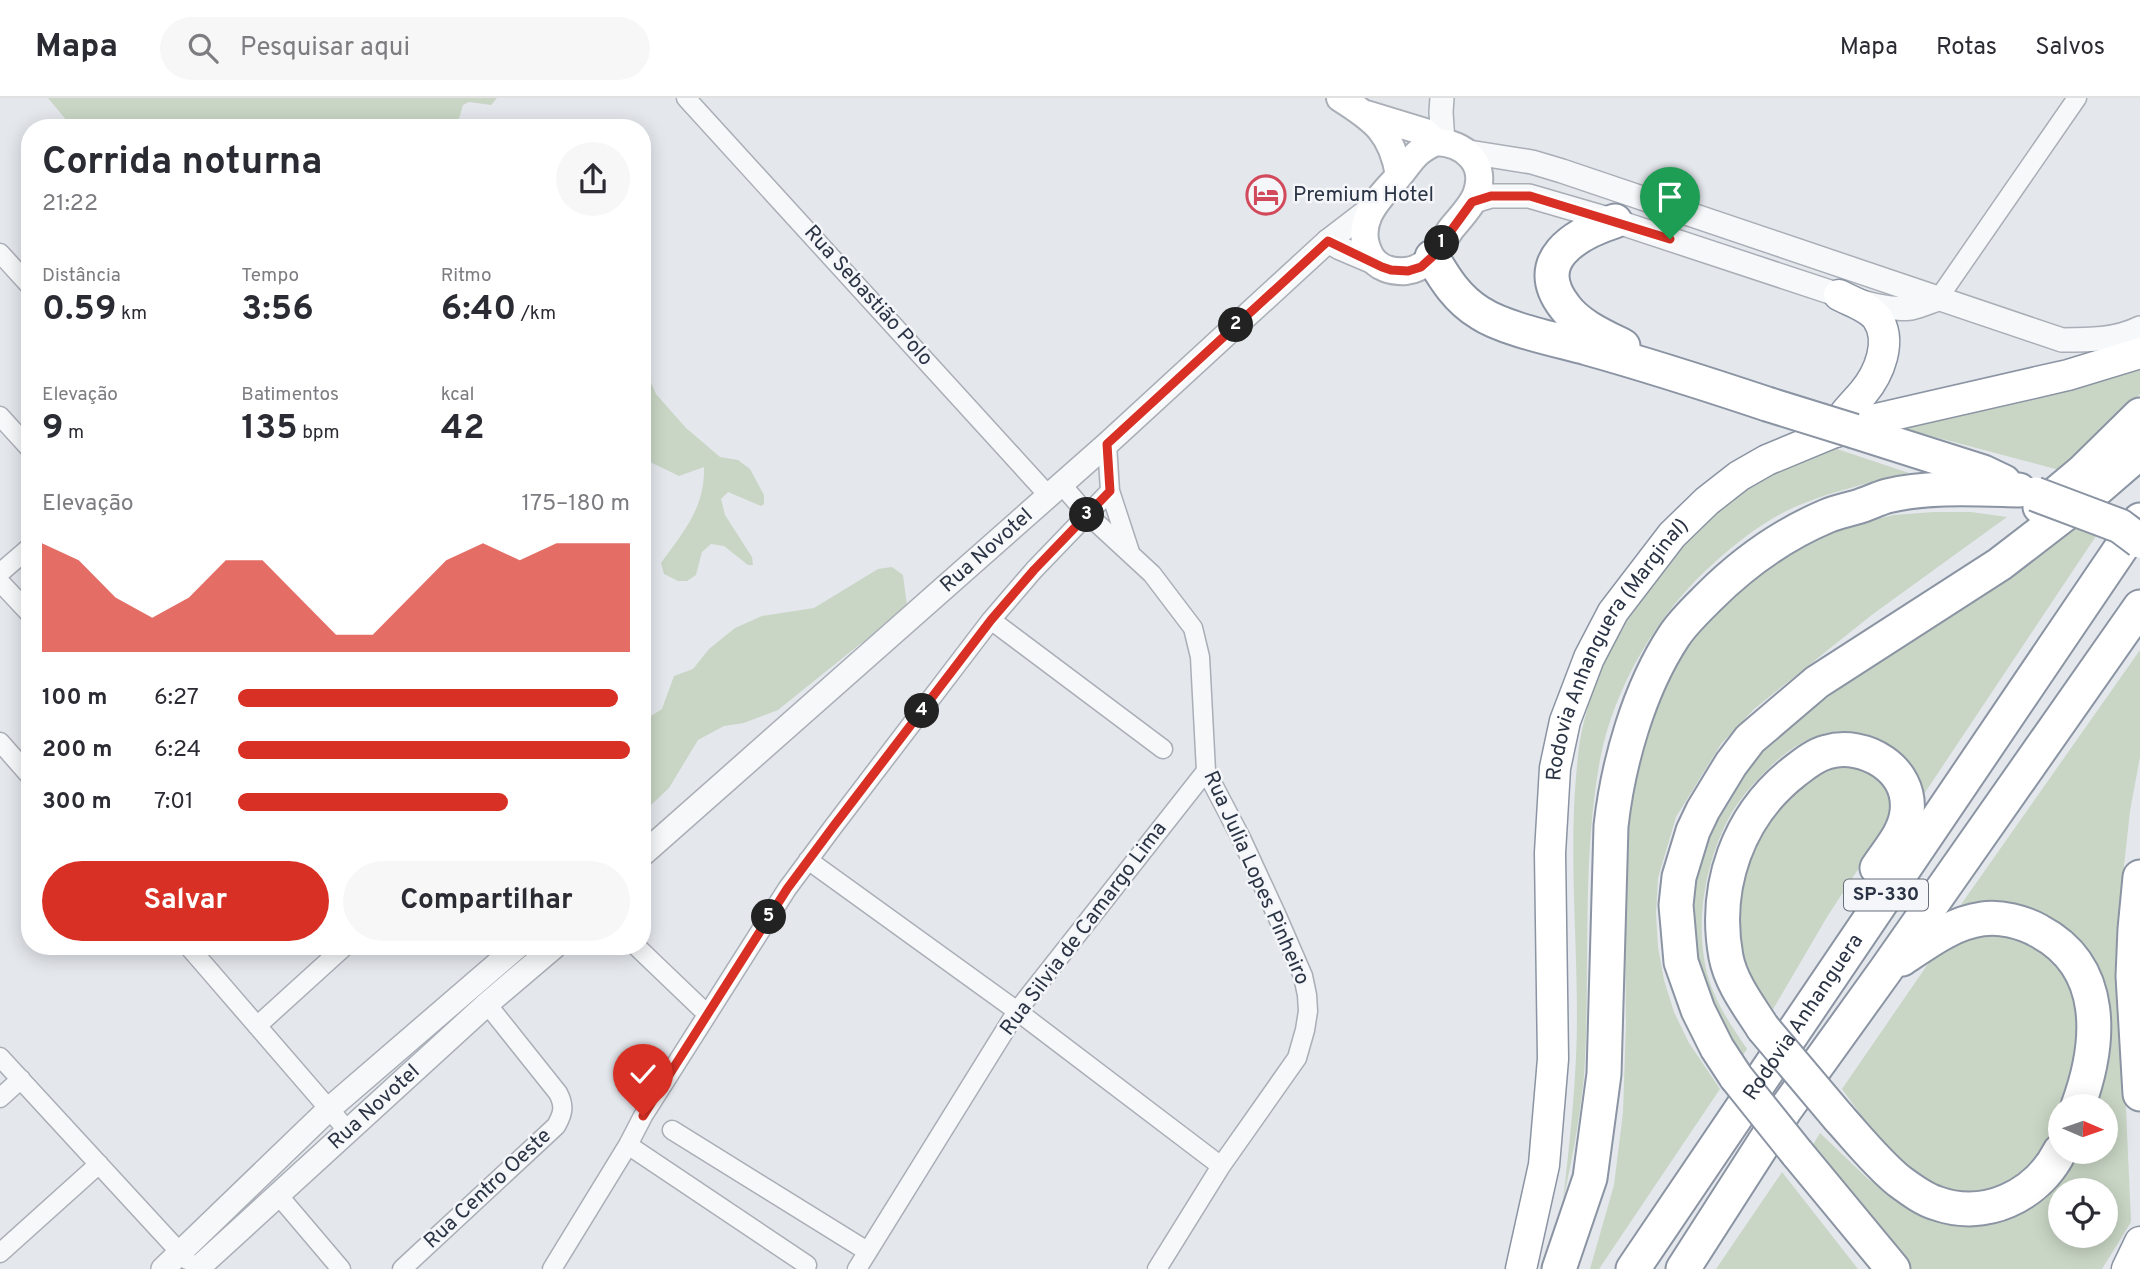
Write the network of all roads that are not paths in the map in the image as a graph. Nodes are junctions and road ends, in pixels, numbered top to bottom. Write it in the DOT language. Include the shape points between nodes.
graph roads {
  1 [pos="686,98"];
  2 [pos="1340,98"];
  3 [pos="1442,98"];
  4 [pos="2077,98"];
  5 [pos="1366,114"];
  6 [pos="1440,142"];
  7 [pos="1469,152"];
  8 [pos="1399,175"];
  9 [pos="1472,202"];
  10 [pos="1371,208"];
  11 [pos="1615,221"];
  12 [pos="1328,241"];
  13 [pos="0,253"];
  14 [pos="1432,257"];
  15 [pos="1373,262"];
  16 [pos="21,276"];
  17 [pos="1839,295"];
  18 [pos="1937,299"];
  19 [pos="2140,328"];
  20 [pos="2140,354"];
  21 [pos="1664,370"];
  22 [pos="2140,415"];
  23 [pos="0,416"];
  24 [pos="1836,432"];
  25 [pos="21,439"];
  26 [pos="1107,444"];
  27 [pos="2140,452"];
  28 [pos="1055,490"];
  29 [pos="2019,490"];
  30 [pos="1110,491"];
  31 [pos="1087,514"];
  32 [pos="2140,520"];
  33 [pos="2140,541"];
  34 [pos="1130,552"];
  35 [pos="21,555"];
  36 [pos="0,573"];
  37 [pos="0,582"];
  38 [pos="21,604"];
  39 [pos="2140,607"];
  40 [pos="991,620"];
  41 [pos="1867,651"];
  42 [pos="0,742"];
  43 [pos="1163,749"];
  44 [pos="21,766"];
  45 [pos="1206,771"];
  46 [pos="651,847"];
  47 [pos="808,860"];
  48 [pos="2140,877"];
  49 [pos="196,955"];
  50 [pos="335,955"];
  51 [pos="508,955"];
  52 [pos="545,955"];
  53 [pos="645,955"];
  54 [pos="1885,971"];
  55 [pos="487,1004"];
  56 [pos="1017,1011"];
  57 [pos="707,1014"];
  58 [pos="257,1026"];
  59 [pos="1772,1039"];
  60 [pos="1772,1039"];
  61 [pos="1772,1039"];
  62 [pos="1772,1039"];
  63 [pos="0,1057"];
  64 [pos="1749,1077"];
  65 [pos="21,1079"];
  66 [pos="2083,1094"];
  67 [pos="2140,1094"];
  68 [pos="0,1098"];
  69 [pos="329,1110"];
  70 [pos="672,1130"];
  71 [pos="348,1131"];
  72 [pos="628,1145"];
  73 [pos="99,1164"];
  74 [pos="2052,1164"];
  75 [pos="1221,1166"];
  76 [pos="1741,1176"];
  77 [pos="279,1196"];
  78 [pos="2140,1242"];
  79 [pos="867,1251"];
  80 [pos="0,1253"];
  81 [pos="191,1263"];
  82 [pos="807,1265"];
  83 [pos="163,1269"];
  84 [pos="341,1269"];
  85 [pos="402,1269"];
  86 [pos="552,1269"];
  87 [pos="857,1269"];
  88 [pos="1157,1269"];
  89 [pos="1521,1269"];
  90 [pos="1559,1269"];
  91 [pos="1633,1269"];
  92 [pos="1683,1269"];
  93 [pos="1700,1269"];
  94 [pos="1893,1269"];
  95 [pos="2127,1269"];
  1 -- 28 [label="street, Rua Sebastião Polo"];
  2 -- 5 [label="main road"];
  3 -- 6 [label="street"];
  4 -- 18 [label="street"];
  5 -- 6 [label="main road" via="1425,132"];
  5 -- 8 [label="main road" via="1389,141"];
  6 -- 7 [label="main road"];
  6 -- 8 [label="main road" via="1412,156"];
  7 -- 9 [label="main road" via="1479,178"];
  7 -- 18 [label="street" via="1562,171"];
  8 -- 10 [label="main road"];
  9 -- 11 [label="street" via="1491,196 1530,196"];
  9 -- 14 [label="main road"];
  10 -- 12 [label="street, Rua Novotel"];
  10 -- 15 [label="main road" via="1364,241"];
  11 -- 17 [label="street"];
  11 -- 21 [label="highway" via="1566,246 1553,266 1551,280 1566,309 1591,329"];
  12 -- 15 [label="street"];
  12 -- 26 [label="street, Rua Novotel"];
  13 -- 16 [label="street"];
  14 -- 15 [label="main road" via="1408,271"];
  14 -- 21 [label="highway" via="1449,286 1483,316"];
  17 -- 18 [label="street" via="1897,309"];
  17 -- 24 [label="highway" via="1877,317 1884,338 1877,373 1841,417"];
  18 -- 19 [label="street" via="2062,340 2104,339"];
  20 -- 24 [label="highway, Rodovia Anhanguera (Marginal)"];
  21 -- 29 [label="highway, bridge" via="1983,472"];
  22 -- 41 [label="highway" via="2008,534 1903,610"];
  23 -- 25 [label="street"];
  24 -- 89 [label="highway, Rodovia Anhanguera (Marginal)" via="1739,476 1672,535 1613,612 1565,720 1552,803 1553,1059 1544,1165"];
  26 -- 28 [label="street, Rua Novotel"];
  26 -- 30 [label="street, Rua Julia Lopes Pinheiro"];
  27 -- 41 [label="highway" via="2000,564"];
  28 -- 31 [label="street, Rua Julia Lopes Pinheiro"];
  28 -- 46 [label="street, Rua Novotel"];
  29 -- 33 [label="highway, bridge" via="2120,526"];
  29 -- 90 [label="highway" via="1912,492 1828,515 1749,561 1698,608 1660,660 1632,727 1615,787 1604,1074 1590,1178"];
  30 -- 31 [label="street"];
  30 -- 34 [label="street, Rua Julia Lopes Pinheiro"];
  31 -- 34 [label="street, Rua Julia Lopes Pinheiro"];
  31 -- 40 [label="street"];
  32 -- 64 [label="highway, Rodovia Anhanguera / SP-330"];
  34 -- 45 [label="street, Rua Julia Lopes Pinheiro" via="1152,573 1193,628 1200,657"];
  35 -- 36 [label="street"];
  37 -- 38 [label="street"];
  39 -- 54 [label="highway, Rodovia Anhanguera / SP-330"];
  40 -- 43 [label="street"];
  40 -- 47 [label="street"];
  41 -- 64 [label="highway" via="1817,682 1750,739 1703,810 1679,877 1676,905 1681,962 1717,1048"];
  42 -- 44 [label="street"];
  45 -- 56 [label="street, Rua Silvia de Camargo Lima"];
  45 -- 75 [label="street, Rua Julia Lopes Pinheiro" via="1303,976 1308,1011 1297,1058"];
  47 -- 56 [label="street"];
  47 -- 57 [label="street"];
  48 -- 67 [label="highway" via="2133,975"];
  49 -- 58 [label="street"];
  50 -- 58 [label="street"];
  51 -- 69 [label="street, Rua Novotel"];
  52 -- 55 [label="street, Rua Novotel"];
  53 -- 57 [label="street"];
  54 -- 66 [label="highway" via="1941,933 1982,919 2020,923 2050,937 2077,961 2093,1002 2092,1051"];
  54 -- 76 [label="highway, Rodovia Anhanguera / SP-330"];
  55 -- 71 [label="street, Rua Novotel"];
  55 -- 85 [label="street, Rua Centro Oeste" via="558,1093 564,1103 562,1115 556,1126"];
  56 -- 75 [label="street"];
  56 -- 79 [label="street, Rua Silvia de Camargo Lima"];
  57 -- 72 [label="street"];
  58 -- 69 [label="street"];
  59 -- 64 [label="highway, bridge"];
  60 -- 61 [label="highway, bridge" via="1822,948 1902,831 1908,801 1900,780 1878,757 1842,750 1808,761 1784,779 1752,815 1735,849 1726,884 1726,958 1739,991"];
  62 -- 74 [label="highway, bridge" via="1898,1180 1935,1203 1954,1208 1990,1207 2016,1198"];
  63 -- 65 [label="street"];
  64 -- 91 [label="highway, Rodovia Anhanguera / SP-330"];
  64 -- 94 [label="highway, bridge" via="1797,1153"];
  65 -- 68 [label="street"];
  65 -- 73 [label="street"];
  69 -- 71 [label="street"];
  69 -- 81 [label="street, Rua Novotel"];
  70 -- 79 [label="street"];
  71 -- 77 [label="street, Rua Novotel"];
  72 -- 82 [label="street"];
  72 -- 86 [label="street"];
  73 -- 80 [label="street"];
  73 -- 81 [label="street"];
  75 -- 88 [label="street, Rua Julia Lopes Pinheiro"];
  76 -- 92 [label="highway, Rodovia Anhanguera / SP-330"];
  76 -- 93 [label="highway"];
  77 -- 81 [label="street, Rua Novotel"];
  77 -- 84 [label="street"];
  78 -- 95 [label="highway"];
  79 -- 87 [label="street, Rua Silvia de Camargo Lima"];
  81 -- 83 [label="street, Rua Novotel"];
}
